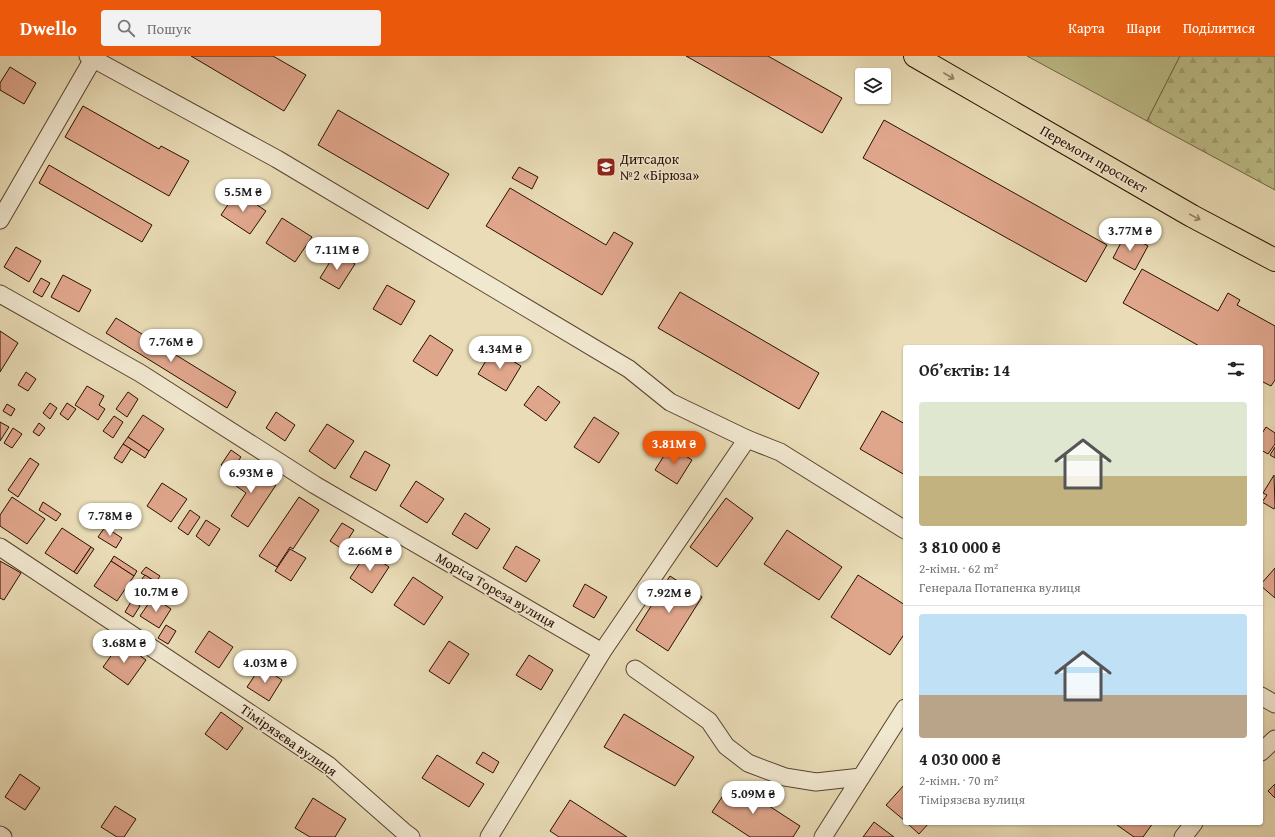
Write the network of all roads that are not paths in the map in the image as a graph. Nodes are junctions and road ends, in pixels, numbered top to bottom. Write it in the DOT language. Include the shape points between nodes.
graph roads {
  1 [pos="915,56"];
  2 [pos="90,58"];
  3 [pos="0,220"];
  4 [pos="1275,260"];
  5 [pos="0,294"];
  6 [pos="747,440"];
  7 [pos="903,529"];
  8 [pos="0,547"];
  9 [pos="602,652"];
  10 [pos="635,669"];
  11 [pos="1263,697"];
  12 [pos="1275,704"];
  13 [pos="903,711"];
  14 [pos="1275,739"];
  15 [pos="1263,750"];
  16 [pos="861,777"];
  17 [pos="1192,825"];
  18 [pos="0,835"];
  19 [pos="3,837"];
  20 [pos="411,837"];
  21 [pos="489,837"];
  22 [pos="823,837"];
  23 [pos="1183,837"];
  1 -- 4 [label="main road, Перемоги проспект, one-way" via="1192,216"];
  2 -- 3 [label="street"];
  2 -- 6 [label="street" via="277,159 629,369 670,402"];
  5 -- 9 [label="street, Моріса Тореза вулиця" via="140,373 315,485"];
  6 -- 7 [label="street" via="780,452"];
  6 -- 9 [label="street"];
  8 -- 20 [label="street, Тімірязєва вулиця" via="328,764"];
  9 -- 21 [label="street"];
  10 -- 16 [label="street" via="709,722 726,746 748,763 785,777 816,782"];
  11 -- 12 [label="street"];
  13 -- 16 [label="street"];
  14 -- 15 [label="street"];
  16 -- 22 [label="street"];
  17 -- 23 [label="street"];
  18 -- 19 [label="street"];
}
